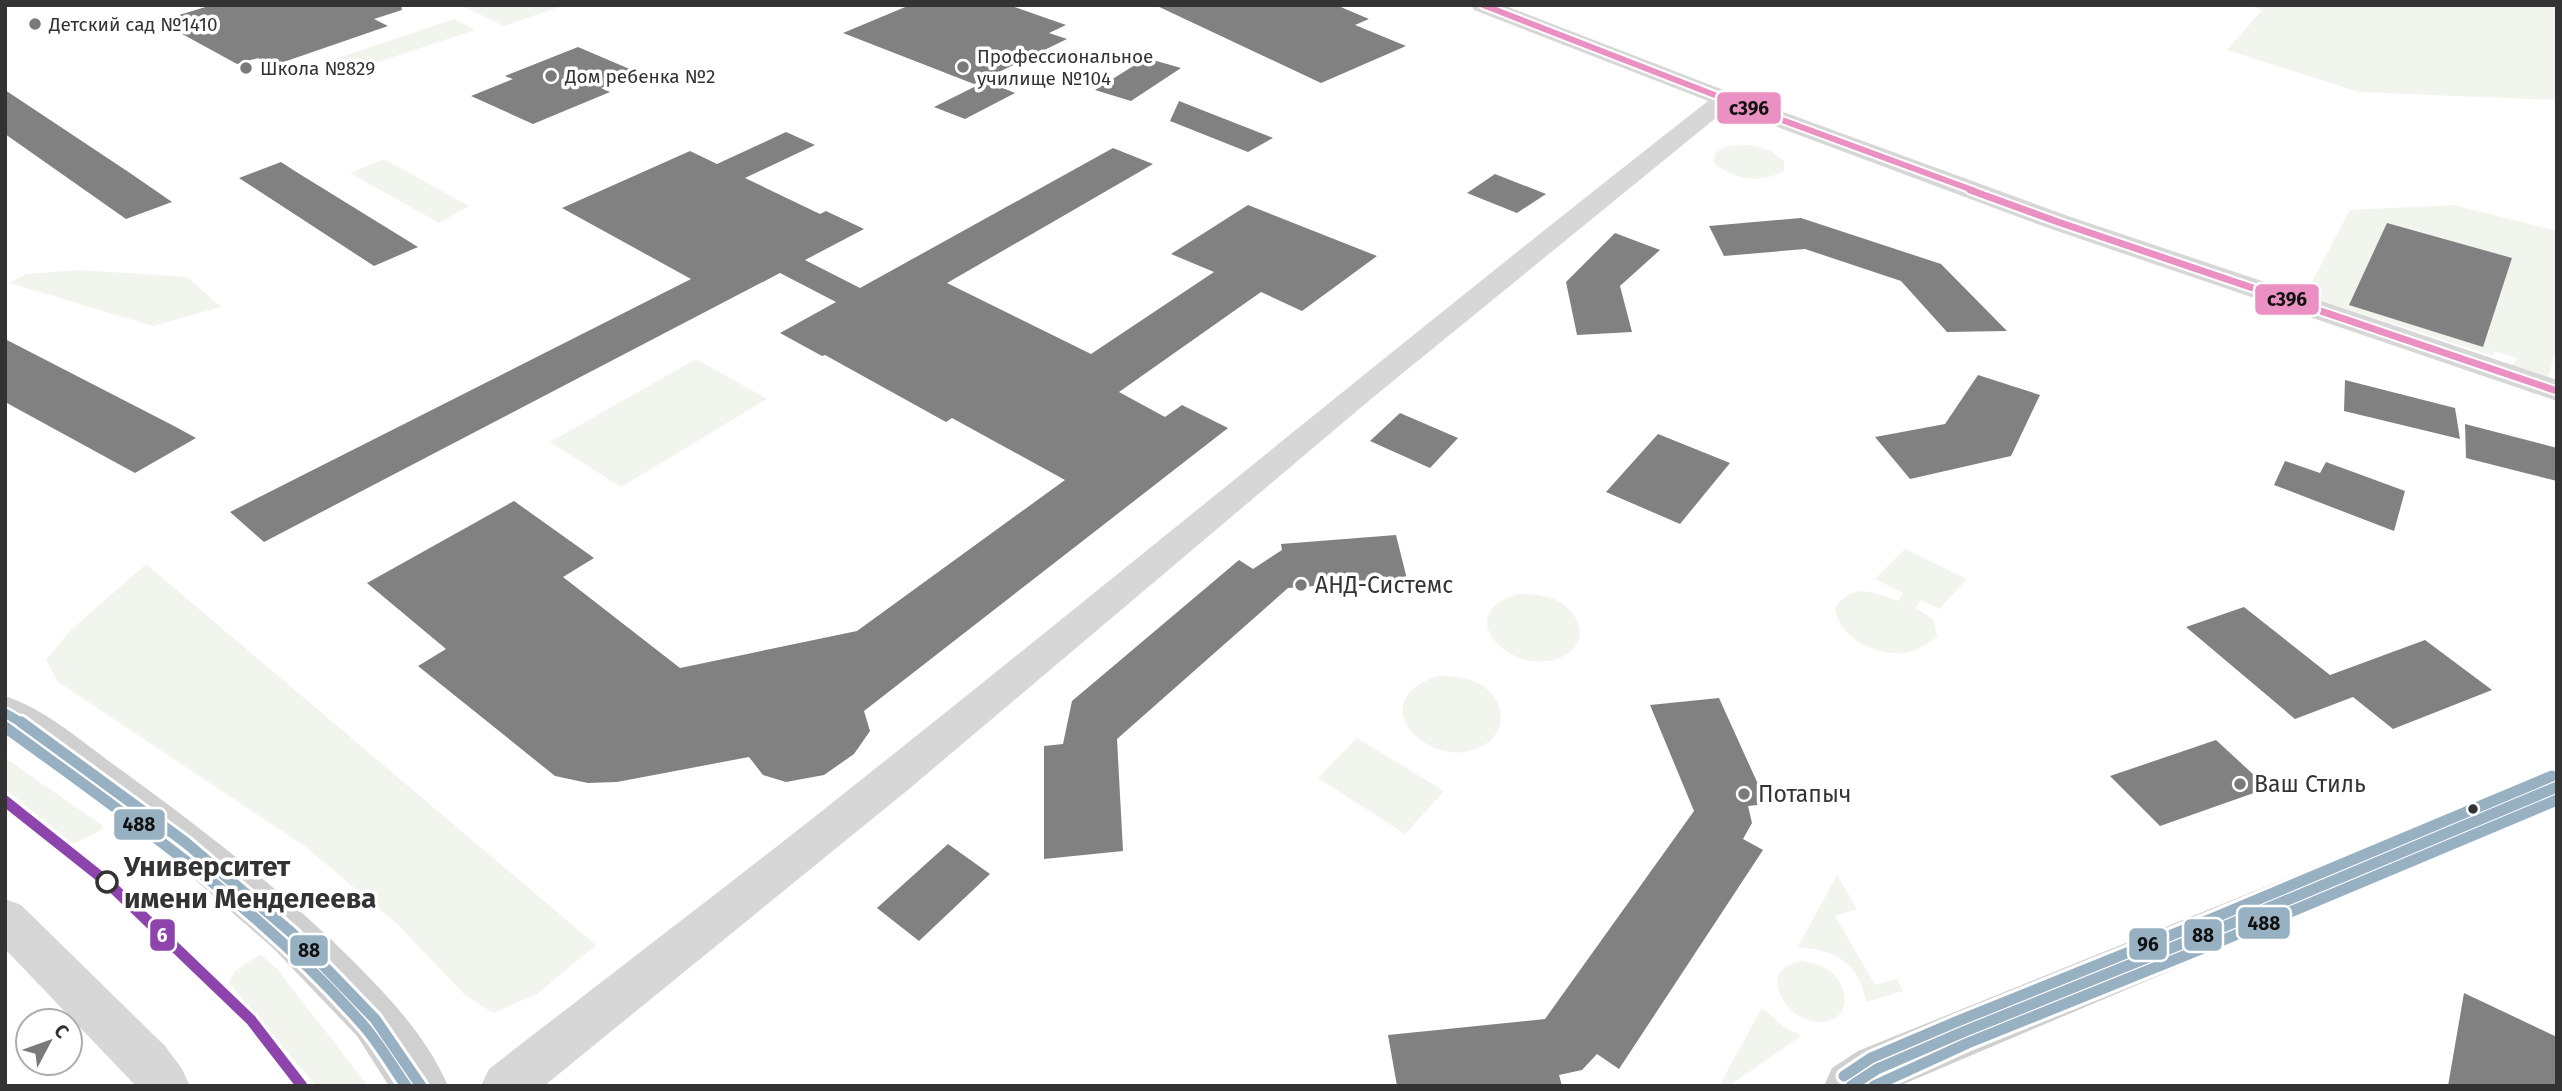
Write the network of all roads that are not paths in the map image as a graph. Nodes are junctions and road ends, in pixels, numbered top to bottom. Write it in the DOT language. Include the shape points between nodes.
graph roads {
  1 [pos="1482,5"];
  2 [pos="1725,99"];
  3 [pos="2557,391"];
  4 [pos="5,713"];
  5 [pos="2557,787"];
  6 [pos="5,919"];
  7 [pos="165,1086"];
  8 [pos="421,1086"];
  9 [pos="506,1086"];
  10 [pos="1851,1086"];
  1 -- 2 [label="street"];
  2 -- 3 [label="street" via="2058,222"];
  2 -- 9 [label="street" via="1536,248 894,777"];
  4 -- 8 [label="main road" via="186,842 292,933 374,1019"];
  5 -- 10 [label="main road" via="1963,1032 1877,1069"];
  6 -- 7 [label="street" via="148,1062"];
}
